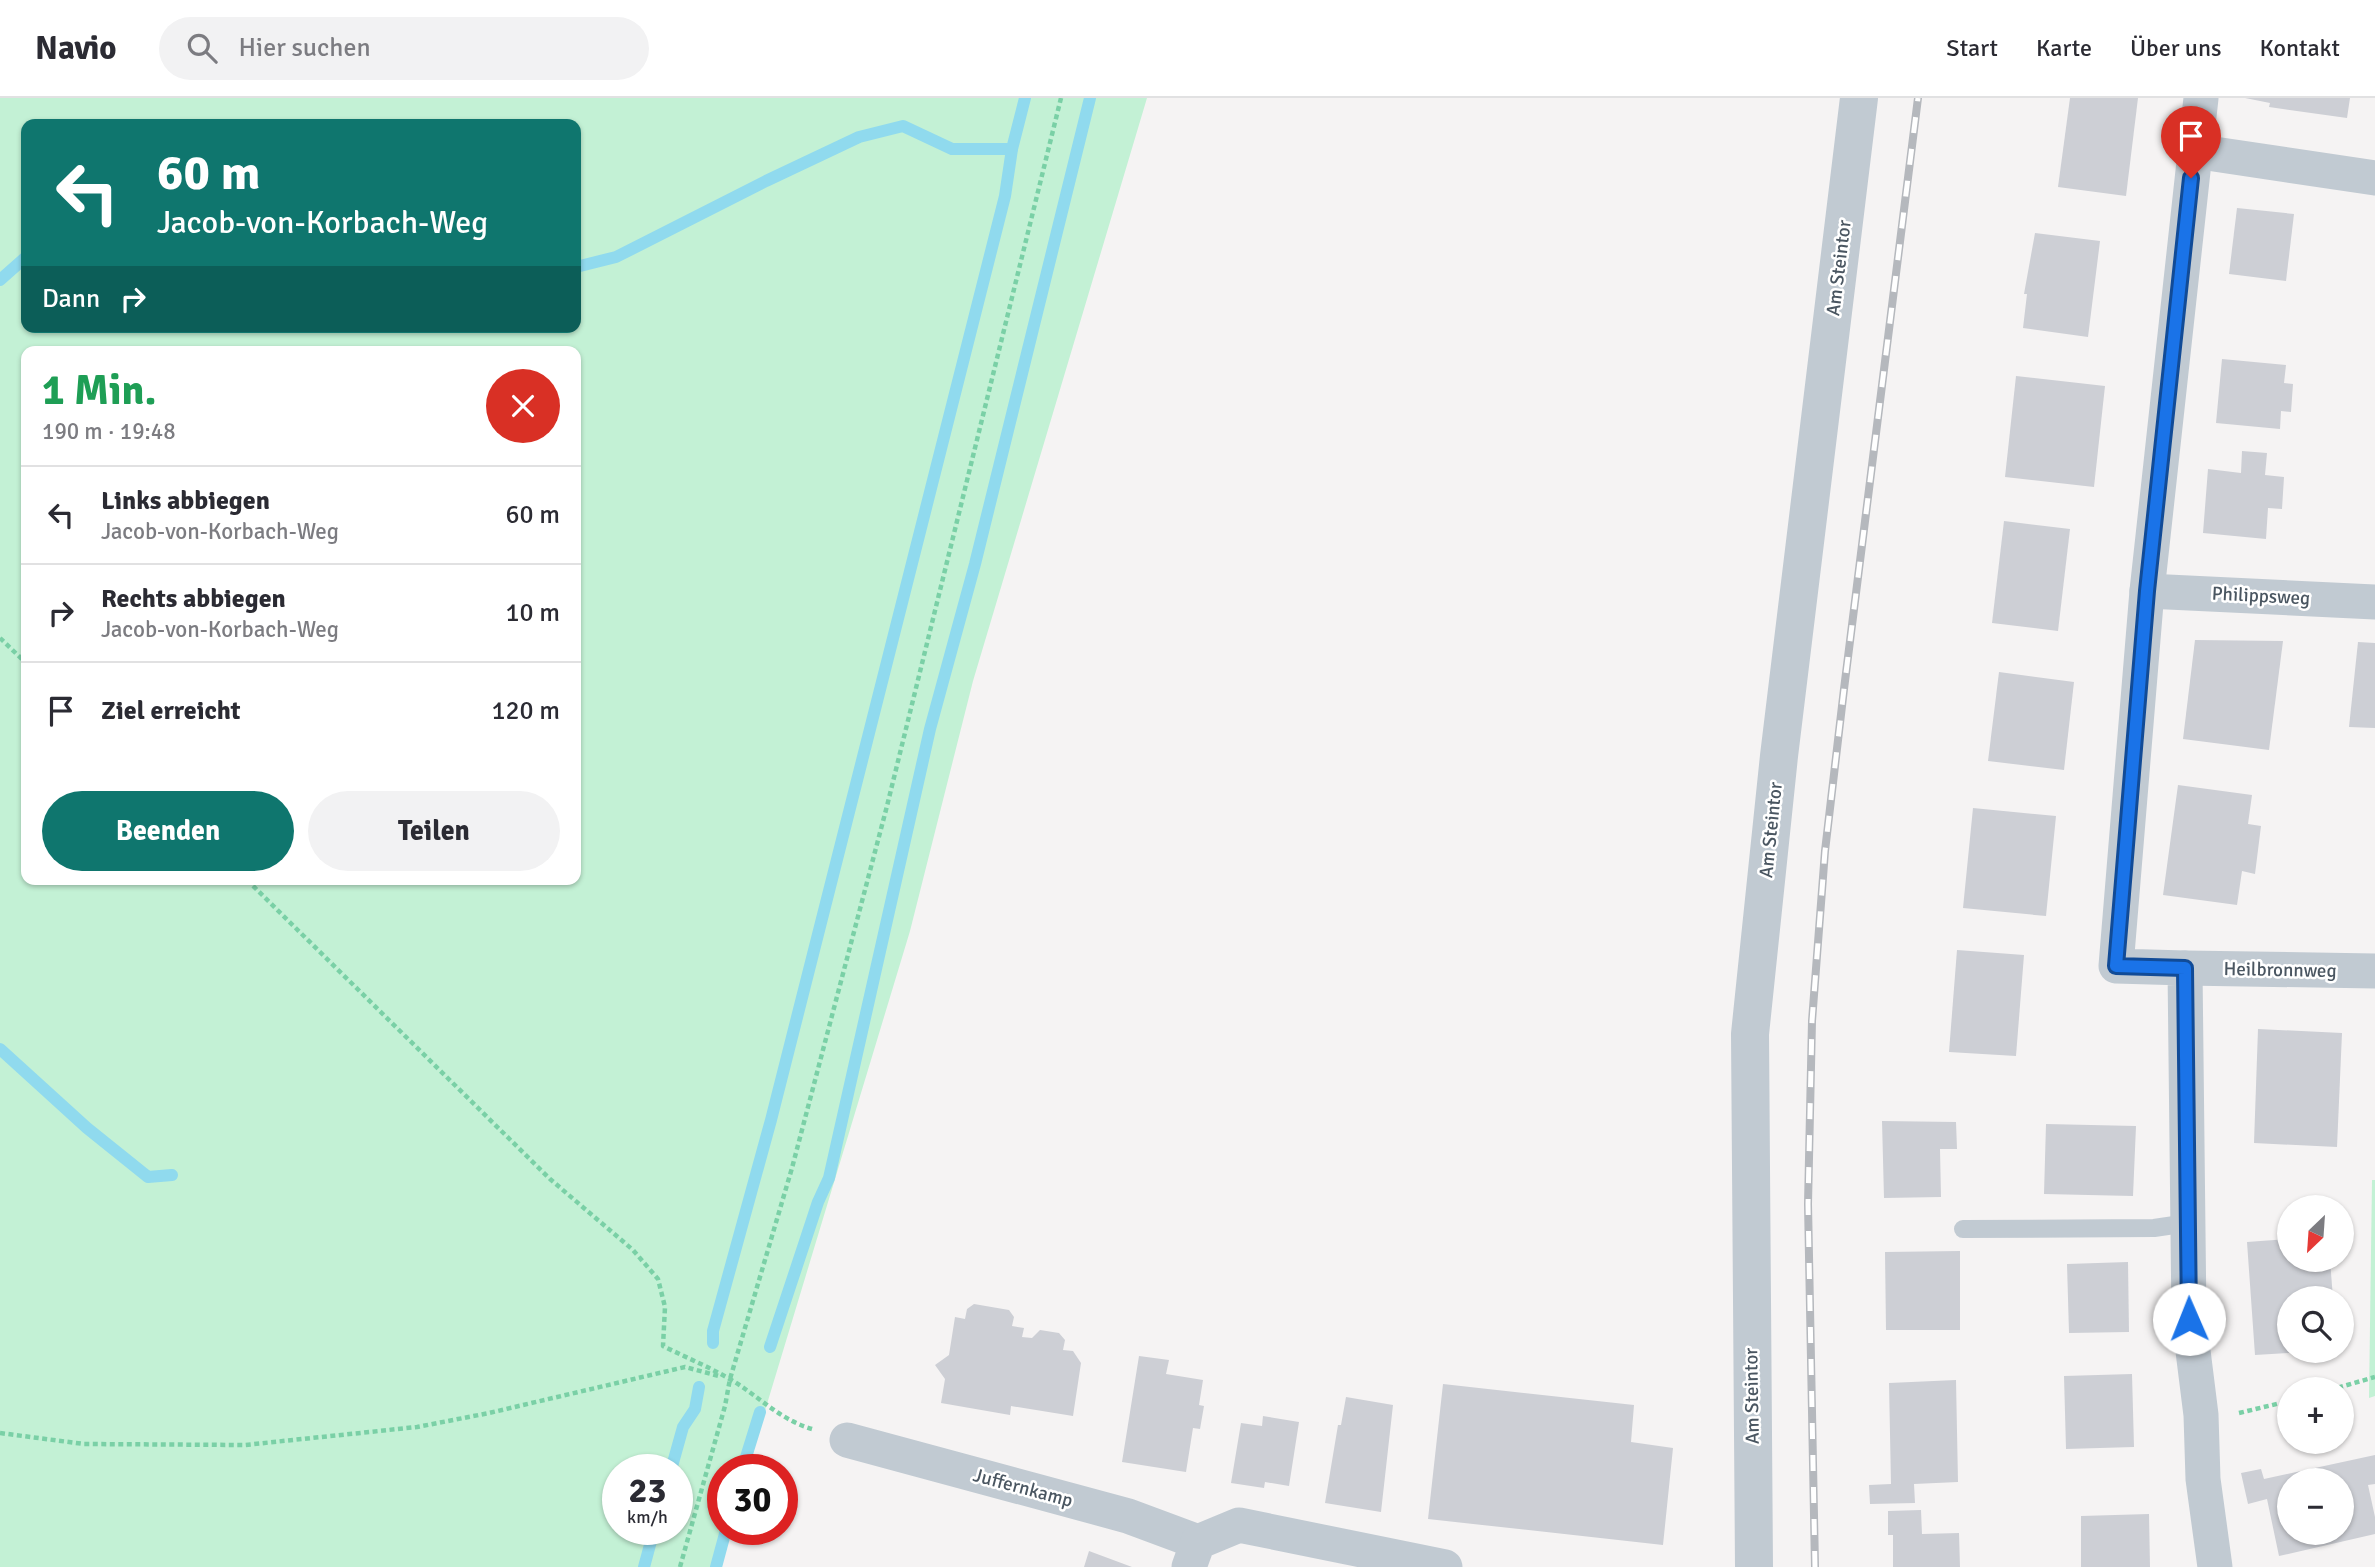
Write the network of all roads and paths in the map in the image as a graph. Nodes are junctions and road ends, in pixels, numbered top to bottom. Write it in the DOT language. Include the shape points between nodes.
graph roads {
  1 [pos="1061,98"];
  2 [pos="1859,98"];
  3 [pos="2201,98"];
  4 [pos="2194,151"];
  5 [pos="2375,178"];
  6 [pos="2147,591"];
  7 [pos="2375,602"];
  8 [pos="0,638"];
  9 [pos="21,658"];
  10 [pos="252,885"];
  11 [pos="2185,968"];
  12 [pos="2375,971"];
  13 [pos="2188,1223"];
  14 [pos="1963,1229"];
  15 [pos="2375,1377"];
  16 [pos="730,1379"];
  17 [pos="2354,1383"];
  18 [pos="2277,1404"];
  19 [pos="2200,1415"];
  20 [pos="0,1433"];
  21 [pos="847,1440"];
  22 [pos="1193,1555"];
  23 [pos="680,1567"];
  24 [pos="1445,1567"];
  25 [pos="1754,1567"];
  26 [pos="2215,1567"];
  1 -- 16 [label="path" via="887,806 792,1168"];
  2 -- 25 [label="street, Am Steintor" via="1749,1034"];
  3 -- 4 [label="street"];
  4 -- 5 [label="street"];
  4 -- 6 [label="street"];
  6 -- 7 [label="street, Philippsweg"];
  6 -- 11 [label="street, Heilbronnweg" via="2116,966"];
  8 -- 9 [label="path"];
  10 -- 16 [label="path" via="659,1279 666,1307 663,1346"];
  11 -- 12 [label="street, Heilbronnweg"];
  11 -- 13 [label="street"];
  13 -- 14 [label="lane" via="2154,1228"];
  13 -- 19 [label="street" via="2189,1319"];
  15 -- 17 [label="path"];
  16 -- 20 [label="path" via="685,1367 417,1427 245,1444 84,1444"];
  16 -- 21 [label="path" via="799,1425"];
  16 -- 23 [label="path"];
  18 -- 19 [label="path"];
  19 -- 26 [label="street"];
  21 -- 22 [label="street, Juffernkamp" via="1128,1516"];
  22 -- 24 [label="street, Juffernkamp" via="1239,1525"];
}
